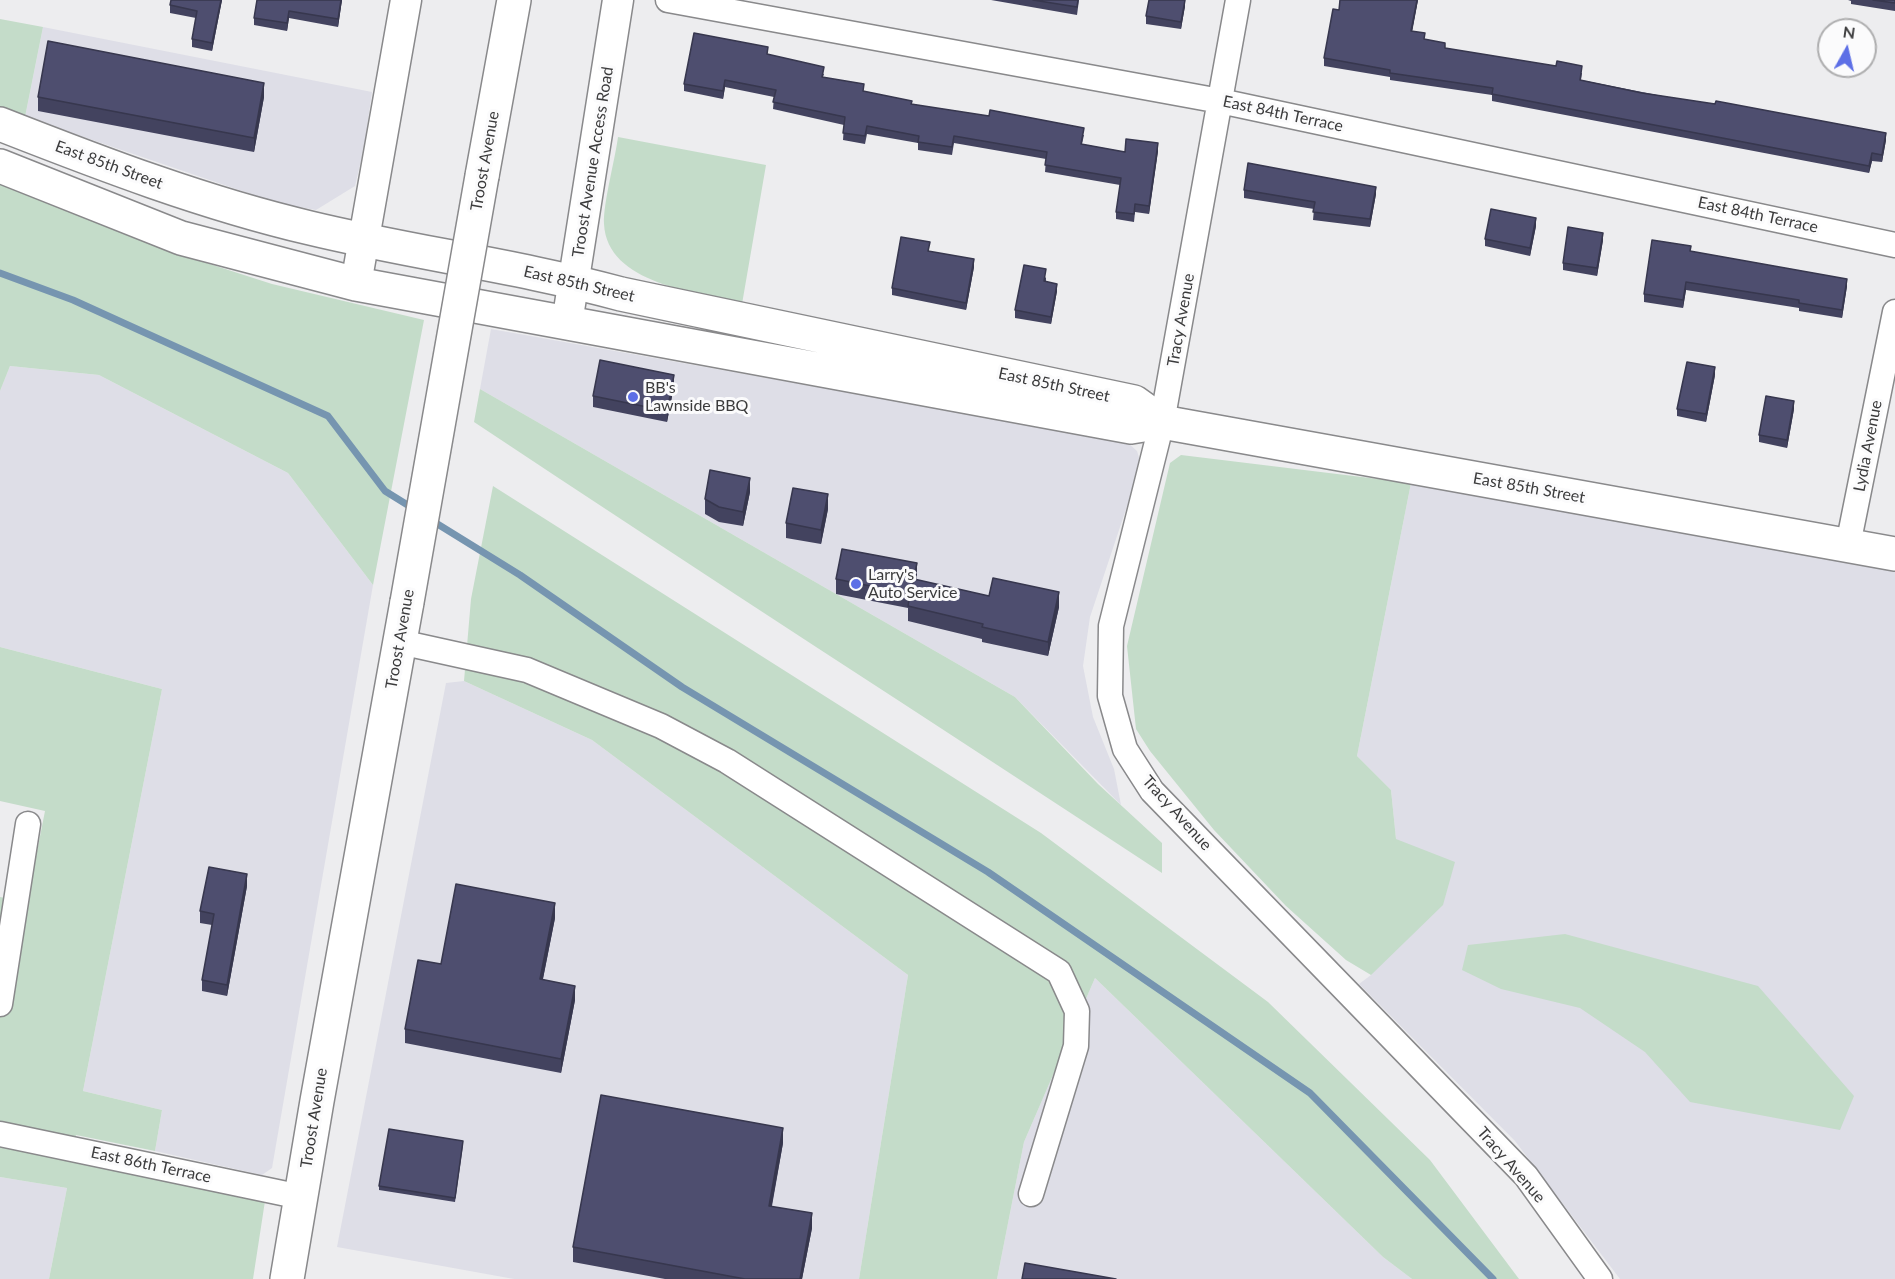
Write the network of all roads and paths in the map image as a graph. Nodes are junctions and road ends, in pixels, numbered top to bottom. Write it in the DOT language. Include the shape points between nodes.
graph roads {
  1 [pos="406,0"];
  2 [pos="514,0"];
  3 [pos="618,0"];
  4 [pos="668,0"];
  5 [pos="1238,0"];
  6 [pos="1220,101"];
  7 [pos="0,124"];
  8 [pos="0,166"];
  9 [pos="366,240"];
  10 [pos="1895,244"];
  11 [pos="574,281"];
  12 [pos="356,284"];
  13 [pos="1895,312"];
  14 [pos="567,323"];
  15 [pos="1162,422"];
  16 [pos="1848,545"];
  17 [pos="1895,554"];
  18 [pos="400,642"];
  19 [pos="28,824"];
  20 [pos="9,889"];
  21 [pos="0,1004"];
  22 [pos="0,1134"];
  23 [pos="1031,1194"];
  24 [pos="302,1197"];
  25 [pos="288,1279"];
  26 [pos="1600,1279"];
  1 -- 9 [label="street"];
  2 -- 18 [label="main road, Troost Avenue, bridge"];
  3 -- 11 [label="street, Troost Avenue Access Road"];
  4 -- 6 [label="street, East 84th Terrace"];
  5 -- 6 [label="street, Tracy Avenue"];
  6 -- 10 [label="street, East 84th Terrace"];
  6 -- 15 [label="street, Tracy Avenue"];
  7 -- 9 [label="main road, East 85th Street" via="170,188"];
  8 -- 12 [label="main road, East 85th Street" via="181,238"];
  9 -- 11 [label="main road, East 85th Street"];
  9 -- 12 [label="street"];
  11 -- 14 [label="street, Troost Avenue Access Road"];
  11 -- 15 [label="main road, East 85th Street" via="1134,402"];
  12 -- 14 [label="main road, East 85th Street"];
  13 -- 16 [label="street, Lydia Avenue"];
  14 -- 15 [label="main road, East 85th Street" via="1131,427"];
  15 -- 16 [label="main road, East 85th Street"];
  15 -- 26 [label="street, Tracy Avenue" via="1111,626 1110,696 1125,749 1152,791 1526,1176"];
  16 -- 17 [label="main road, East 85th Street"];
  18 -- 23 [label="street" via="527,670 662,726 727,761 1059,972 1077,1011 1076,1046"];
  18 -- 24 [label="main road, Troost Avenue"];
  19 -- 20 [label="street"];
  20 -- 21 [label="street"];
  22 -- 24 [label="street, East 86th Terrace"];
  24 -- 25 [label="main road, Troost Avenue"];
}
